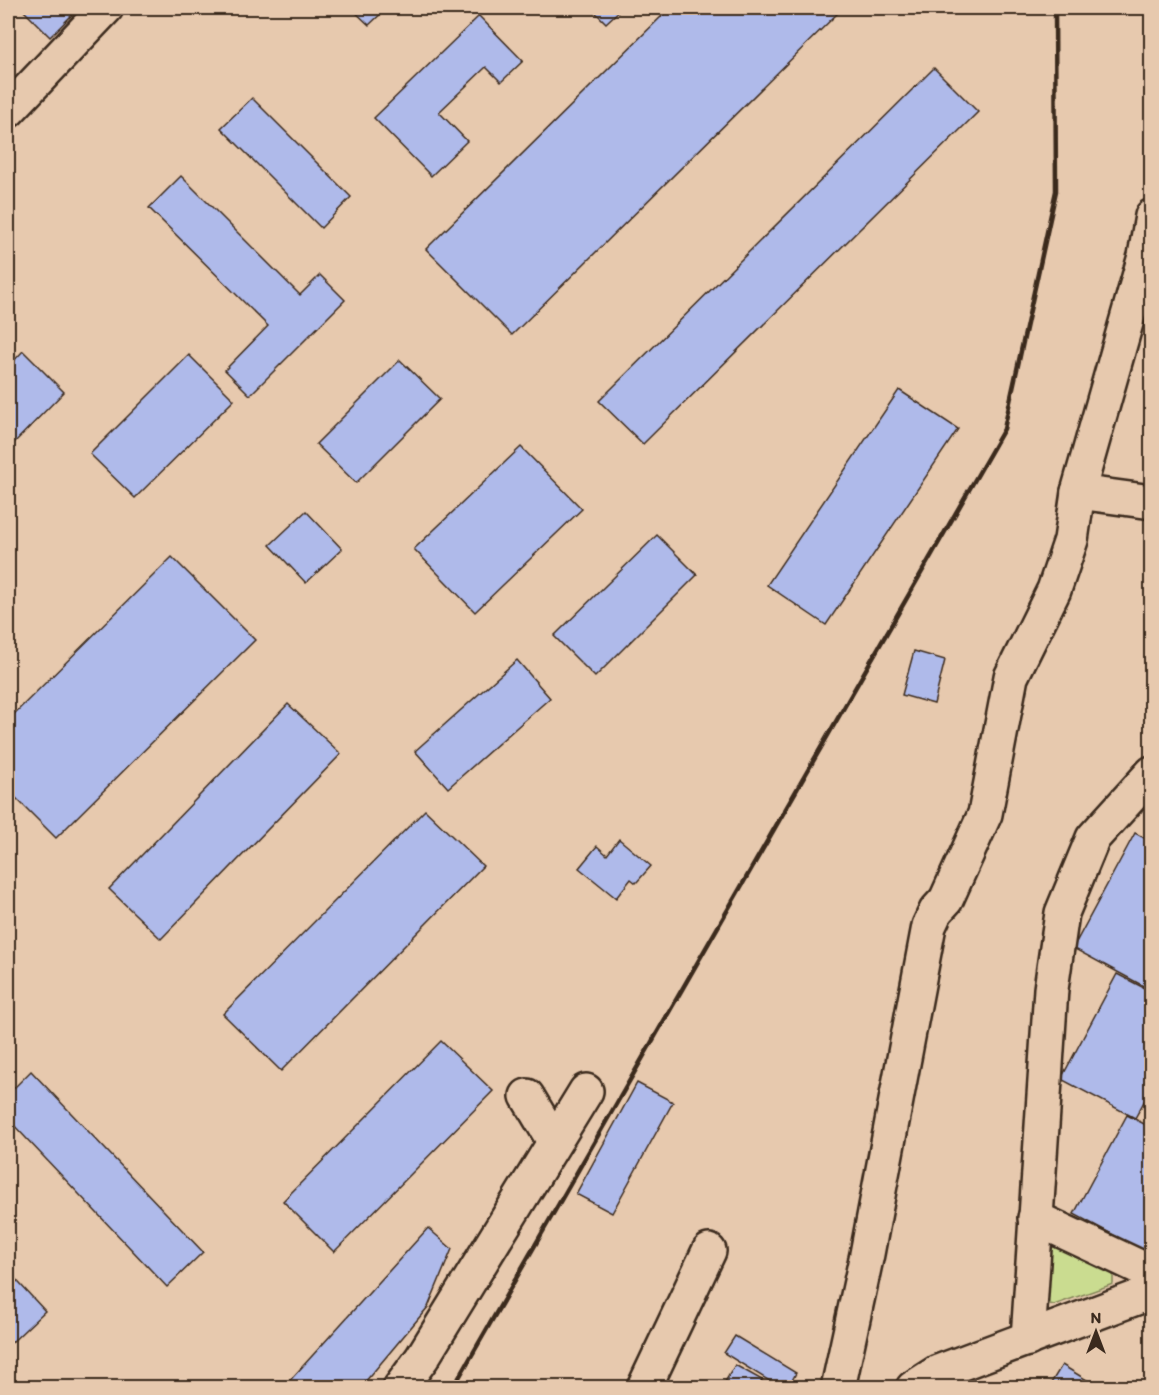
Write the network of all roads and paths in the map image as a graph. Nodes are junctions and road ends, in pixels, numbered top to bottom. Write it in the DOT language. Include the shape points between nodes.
graph roads {
  1 [pos="106,8"];
  2 [pos="8,111"];
  3 [pos="1152,216"];
  4 [pos="1078,492"];
  5 [pos="1152,501"];
  6 [pos="1152,773"];
  7 [pos="586,1091"];
  8 [pos="527,1096"];
  9 [pos="554,1141"];
  10 [pos="1035,1218"];
  11 [pos="709,1251"];
  12 [pos="1152,1273"];
  13 [pos="1152,1292"];
  14 [pos="1028,1339"];
  15 [pos="400,1388"];
  16 [pos="644,1388"];
  17 [pos="838,1388"];
  18 [pos="913,1388"];
  1 -- 2 [label="street"];
  3 -- 4 [label="street" via="1146,256"];
  4 -- 5 [label="street"];
  4 -- 17 [label="street" via="1071,540 1054,590 1011,677 985,814 946,900 929,926"];
  6 -- 10 [label="street" via="1093,838 1062,913 1051,988"];
  7 -- 9 [label="street"];
  8 -- 9 [label="street"];
  9 -- 15 [label="street"];
  10 -- 12 [label="street"];
  10 -- 14 [label="street"];
  11 -- 16 [label="street"];
  13 -- 14 [label="street"];
  14 -- 18 [label="street" via="938,1372"];
}
